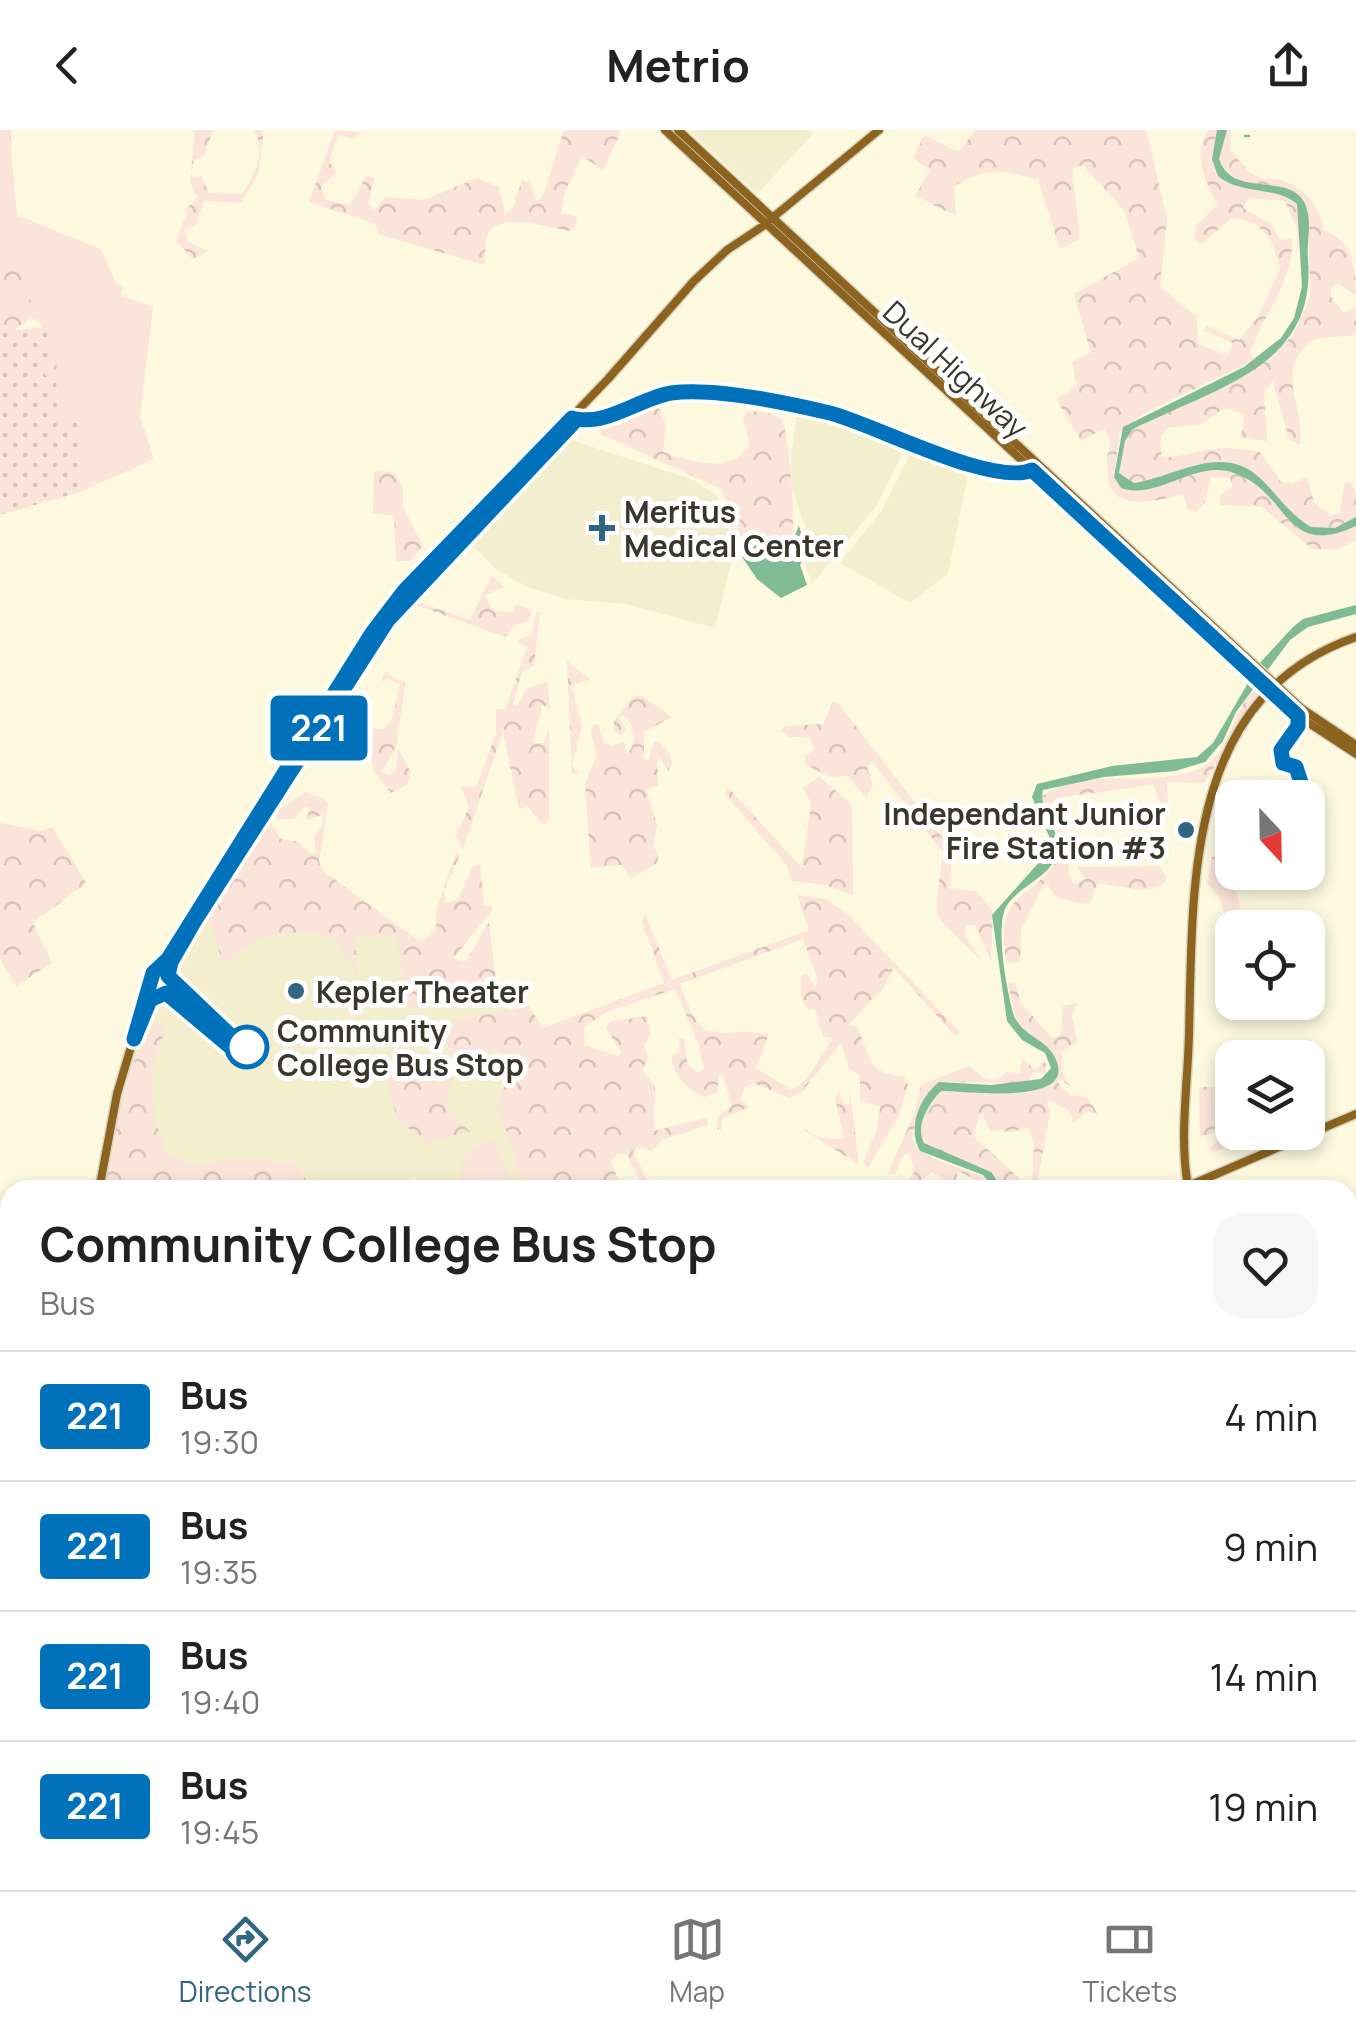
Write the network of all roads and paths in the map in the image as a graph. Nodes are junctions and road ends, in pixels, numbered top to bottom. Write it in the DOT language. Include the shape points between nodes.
graph roads {
  1 [pos="665,130"];
  2 [pos="678,130"];
  3 [pos="879,130"];
  4 [pos="681,145"];
  5 [pos="718,168"];
  6 [pos="770,221"];
  7 [pos="574,418"];
  8 [pos="981,422"];
  9 [pos="1023,450"];
  10 [pos="1022,461"];
  11 [pos="1020,472"];
  12 [pos="1065,495"];
  13 [pos="404,591"];
  14 [pos="397,609"];
  15 [pos="382,629"];
  16 [pos="1356,639"];
  17 [pos="352,666"];
  18 [pos="350,678"];
  19 [pos="1273,687"];
  20 [pos="1353,747"];
  21 [pos="1229,752"];
  22 [pos="294,766"];
  23 [pos="1226,770"];
  24 [pos="281,778"];
  25 [pos="278,792"];
  26 [pos="1207,819"];
  27 [pos="1197,891"];
  28 [pos="1192,922"];
  29 [pos="1196,948"];
  30 [pos="157,970"];
  31 [pos="168,974"];
  32 [pos="152,979"];
  33 [pos="159,986"];
  34 [pos="172,995"];
  35 [pos="150,1000"];
  36 [pos="134,1039"];
  37 [pos="1191,1059"];
  38 [pos="1356,1114"];
  39 [pos="1191,1165"];
  40 [pos="1208,1178"];
  41 [pos="101,1180"];
  42 [pos="1185,1180"];
  43 [pos="1187,1180"];
  44 [pos="1204,1180"];
  1 -- 4 [label="main road, Dual Highway"];
  2 -- 5 [label="main road, Dual Highway"];
  3 -- 6 [label="main road"];
  4 -- 5 [label="main road"];
  4 -- 6 [label="main road, Dual Highway"];
  5 -- 6 [label="main road, Dual Highway"];
  6 -- 7 [label="main road" via="705,272"];
  6 -- 8 [label="main road, Dual Highway"];
  6 -- 9 [label="main road, Dual Highway"];
  7 -- 13 [label="main road"];
  7 -- 14 [label="main road"];
  8 -- 9 [label="main road" via="1016,452"];
  8 -- 10 [label="main road, Dual Highway"];
  9 -- 12 [label="main road, Dual Highway"];
  10 -- 11 [label="main road"];
  10 -- 12 [label="main road, Dual Highway"];
  12 -- 19 [label="main road, Dual Highway"];
  13 -- 14 [label="main road"];
  13 -- 17 [label="main road"];
  14 -- 15 [label="main road"];
  14 -- 15 [label="main road" via="394,624"];
  15 -- 18 [label="main road"];
  16 -- 19 [label="main road"];
  17 -- 18 [label="main road"];
  17 -- 24 [label="main road"];
  18 -- 22 [label="main road"];
  19 -- 20 [label="main road, Dual Highway"];
  19 -- 20 [label="main road, Dual Highway" via="1327,738"];
  19 -- 21 [label="main road"];
  19 -- 23 [label="main road"];
  21 -- 23 [label="main road"];
  21 -- 26 [label="main road"];
  22 -- 24 [label="main road"];
  22 -- 25 [label="main road"];
  23 -- 26 [label="main road"];
  24 -- 25 [label="main road"];
  24 -- 30 [label="main road"];
  25 -- 31 [label="main road"];
  26 -- 27 [label="main road"];
  26 -- 28 [label="main road" via="1195,861"];
  27 -- 28 [label="main road"];
  27 -- 29 [label="main road"];
  28 -- 29 [label="main road"];
  28 -- 37 [label="main road"];
  29 -- 37 [label="main road"];
  30 -- 31 [label="main road"];
  30 -- 32 [label="main road"];
  31 -- 33 [label="main road"];
  32 -- 33 [label="main road"];
  32 -- 36 [label="main road"];
  33 -- 35 [label="main road"];
  34 -- 35 [label="main road"];
  35 -- 36 [label="main road"];
  36 -- 41 [label="main road"];
  37 -- 39 [label="main road"];
  37 -- 42 [label="main road"];
  38 -- 40 [label="main road"];
  39 -- 40 [label="main road" via="1193,1179"];
  39 -- 43 [label="main road"];
  40 -- 44 [label="main road"];
}
